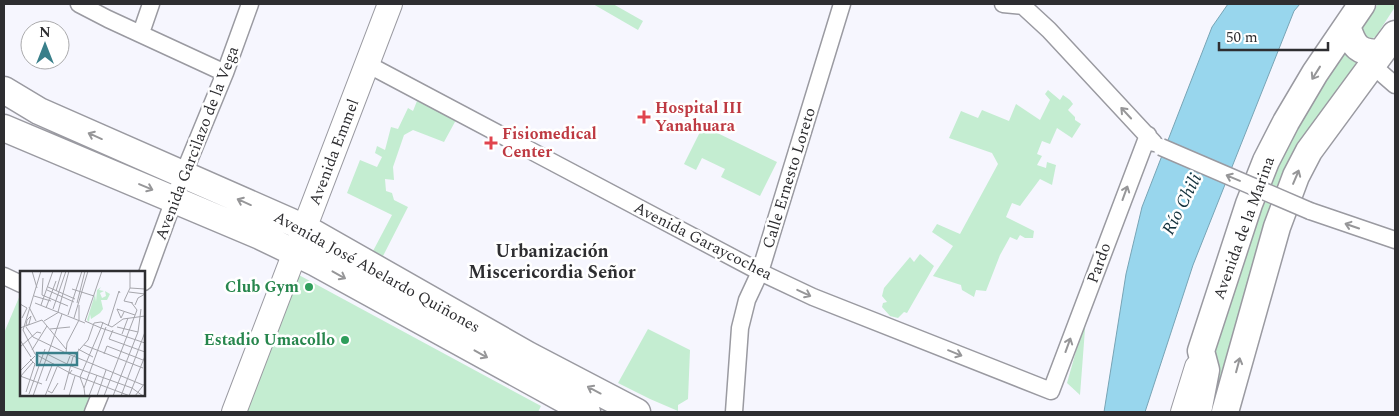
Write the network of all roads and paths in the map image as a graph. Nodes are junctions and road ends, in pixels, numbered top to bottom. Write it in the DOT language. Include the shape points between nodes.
graph roads {
  1 [pos="79,4"];
  2 [pos="151,4"];
  3 [pos="250,4"];
  4 [pos="390,4"];
  5 [pos="842,4"];
  6 [pos="1003,4"];
  7 [pos="1013,4"];
  8 [pos="1362,4"];
  9 [pos="1346,26"];
  10 [pos="140,33"];
  11 [pos="1383,51"];
  12 [pos="367,64"];
  13 [pos="225,73"];
  14 [pos="1395,85"];
  15 [pos="4,90"];
  16 [pos="4,128"];
  17 [pos="1148,135"];
  18 [pos="183,175"];
  19 [pos="174,199"];
  20 [pos="305,228"];
  21 [pos="1395,240"];
  22 [pos="295,254"];
  23 [pos="760,272"];
  24 [pos="4,276"];
  25 [pos="145,279"];
  26 [pos="20,284"];
  27 [pos="1201,351"];
  28 [pos="1051,391"];
  29 [pos="100,396"];
  30 [pos="562,396"];
  31 [pos="94,412"];
  32 [pos="234,412"];
  33 [pos="586,412"];
  34 [pos="637,412"];
  35 [pos="734,412"];
  36 [pos="1183,412"];
  37 [pos="1198,412"];
  38 [pos="1225,412"];
  1 -- 10 [label="street"];
  2 -- 10 [label="street"];
  3 -- 13 [label="street, Avenida Garcilazo de la Vega"];
  4 -- 12 [label="street, Avenida Emmel"];
  5 -- 23 [label="street, Calle Ernesto Loreto"];
  6 -- 7 [label="street"];
  17 -- 7 [label="street, one-way" via="1049,30 1023,6"];
  8 -- 9 [label="main road, Avenida de la Marina"];
  9 -- 11 [label="main road" via="1352,42 1359,49 1368,53"];
  9 -- 27 [label="main road, Avenida de la Marina, one-way" via="1266,161"];
  10 -- 13 [label="street"];
  11 -- 14 [label="street"];
  38 -- 11 [label="main road, Avenida de la Marina, one-way" via="1277,228 1296,176 1309,151"];
  12 -- 20 [label="street, Avenida Emmel"];
  12 -- 23 [label="street, Avenida Garaycochea"];
  13 -- 18 [label="street, Avenida Garcilazo de la Vega"];
  18 -- 15 [label="main road, Avenida José Abelardo Quiñones, one-way" via="39,111"];
  16 -- 19 [label="main road, Avenida José Abelardo Quiñones, one-way"];
  21 -- 17 [label="street, one-way, bridge" via="1310,211 1161,146"];
  28 -- 17 [label="street, Pardo, one-way"];
  18 -- 19 [label="street, Avenida Garcilazo de la Vega"];
  20 -- 18 [label="main road, Avenida José Abelardo Quiñones, one-way"];
  19 -- 22 [label="main road, Avenida José Abelardo Quiñones"];
  19 -- 25 [label="street, Avenida Garcilazo de la Vega"];
  20 -- 22 [label="street, Avenida Emmel"];
  20 -- 30 [label="main road, Avenida José Abelardo Quiñones"];
  22 -- 30 [label="main road, Avenida José Abelardo Quiñones, one-way"];
  22 -- 32 [label="street, Avenida Emmel"];
  23 -- 28 [label="street, Avenida Garaycochea, one-way" via="813,297"];
  23 -- 35 [label="street, Calle Ernesto Loreto" via="747,300 740,328"];
  24 -- 26 [label="street"];
  27 -- 36 [label="street, Avenida de la Marina"];
  27 -- 37 [label="main road" via="1206,370"];
  29 -- 31 [label="street"];
  30 -- 33 [label="main road, Avenida José Abelardo Quiñones"];
  34 -- 30 [label="main road, Avenida José Abelardo Quiñones, one-way"];
}
